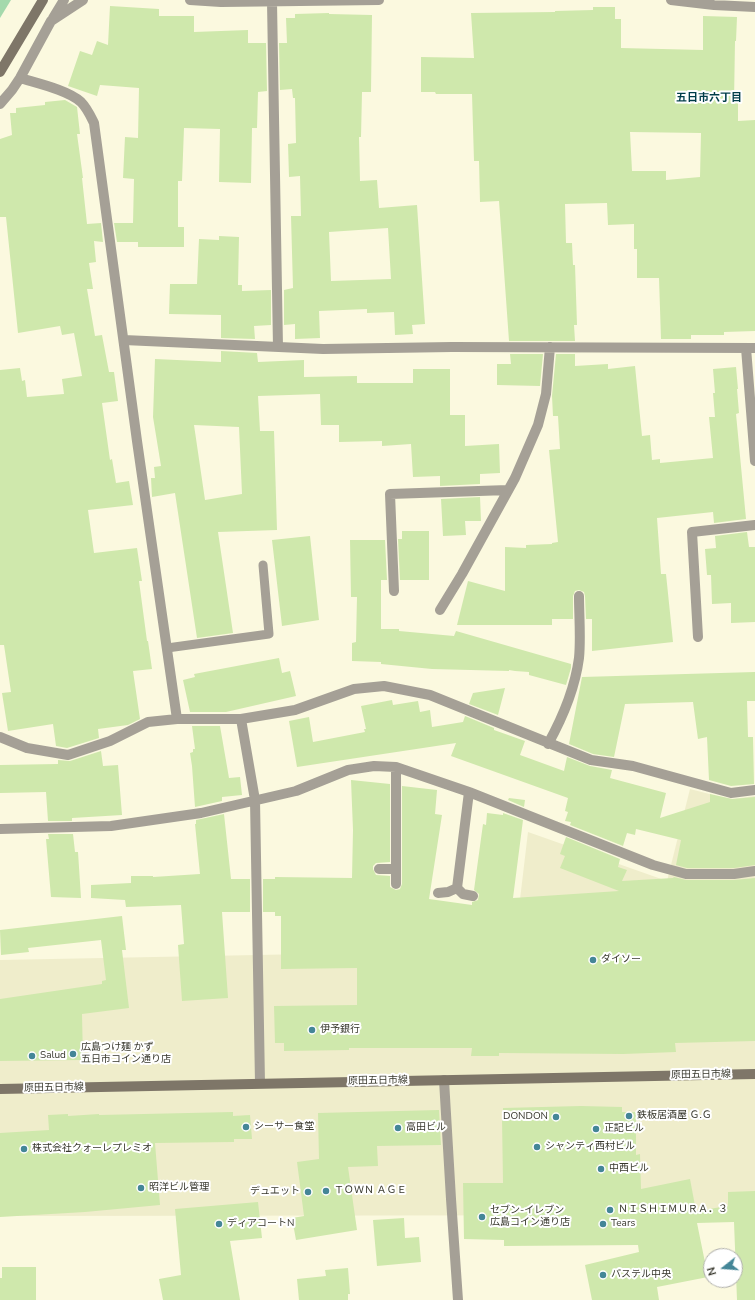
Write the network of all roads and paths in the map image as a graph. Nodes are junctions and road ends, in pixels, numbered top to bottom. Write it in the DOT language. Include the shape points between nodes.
graph roads {
  1 [pos="43,0"];
  2 [pos="64,0"];
  3 [pos="83,0"];
  4 [pos="190,0"];
  5 [pos="379,0"];
  6 [pos="671,0"];
  7 [pos="235,1"];
  8 [pos="272,2"];
  9 [pos="714,2"];
  10 [pos="755,7"];
  11 [pos="52,21"];
  12 [pos="0,72"];
  13 [pos="20,78"];
  14 [pos="0,104"];
  15 [pos="124,340"];
  16 [pos="278,347"];
  17 [pos="550,347"];
  18 [pos="750,348"];
  19 [pos="755,461"];
  20 [pos="508,490"];
  21 [pos="755,525"];
  22 [pos="262,565"];
  23 [pos="394,591"];
  24 [pos="579,596"];
  25 [pos="440,610"];
  26 [pos="698,637"];
  27 [pos="167,648"];
  28 [pos="241,718"];
  29 [pos="177,719"];
  30 [pos="0,737"];
  31 [pos="548,744"];
  32 [pos="396,767"];
  33 [pos="755,790"];
  34 [pos="469,792"];
  35 [pos="255,800"];
  36 [pos="0,829"];
  37 [pos="379,869"];
  38 [pos="396,869"];
  39 [pos="755,871"];
  40 [pos="396,884"];
  41 [pos="457,888"];
  42 [pos="438,893"];
  43 [pos="473,896"];
  44 [pos="755,1074"];
  45 [pos="444,1080"];
  46 [pos="260,1083"];
  47 [pos="0,1089"];
  48 [pos="458,1300"];
  1 -- 12 [label="main road"];
  2 -- 11 [label="street"];
  3 -- 11 [label="street"];
  4 -- 7 [label="street"];
  5 -- 8 [label="street"];
  6 -- 9 [label="street"];
  7 -- 8 [label="street"];
  8 -- 16 [label="street"];
  9 -- 10 [label="street"];
  11 -- 13 [label="street"];
  13 -- 14 [label="street"];
  13 -- 15 [label="street" via="47,86 80,101 94,123"];
  15 -- 16 [label="street"];
  15 -- 27 [label="street"];
  16 -- 17 [label="street"];
  17 -- 18 [label="street"];
  17 -- 20 [label="street" via="546,394 538,425"];
  18 -- 19 [label="street"];
  20 -- 23 [label="street" via="390,494"];
  20 -- 25 [label="street"];
  21 -- 26 [label="street" via="692,532"];
  22 -- 27 [label="lane" via="269,634"];
  24 -- 31 [label="street" via="579,657 562,719"];
  27 -- 29 [label="street"];
  28 -- 29 [label="street"];
  28 -- 31 [label="street" via="295,710 354,689 384,686 430,695"];
  28 -- 35 [label="street"];
  29 -- 30 [label="street" via="148,722 110,741 68,755 27,748"];
  31 -- 33 [label="street" via="591,760 633,766 731,793"];
  32 -- 34 [label="street"];
  32 -- 35 [label="street" via="374,766 348,770 296,791"];
  32 -- 38 [label="street"];
  34 -- 39 [label="street" via="653,865 686,874 734,874"];
  34 -- 41 [label="street"];
  35 -- 36 [label="street" via="201,813 110,826"];
  35 -- 46 [label="street"];
  37 -- 38 [label="street"];
  38 -- 40 [label="street"];
  41 -- 42 [label="street"];
  41 -- 43 [label="street" via="463,894"];
  44 -- 45 [label="main road, 原田五日市線"];
  45 -- 46 [label="main road, 原田五日市線"];
  45 -- 48 [label="street"];
  46 -- 47 [label="main road, 原田五日市線"];
}
